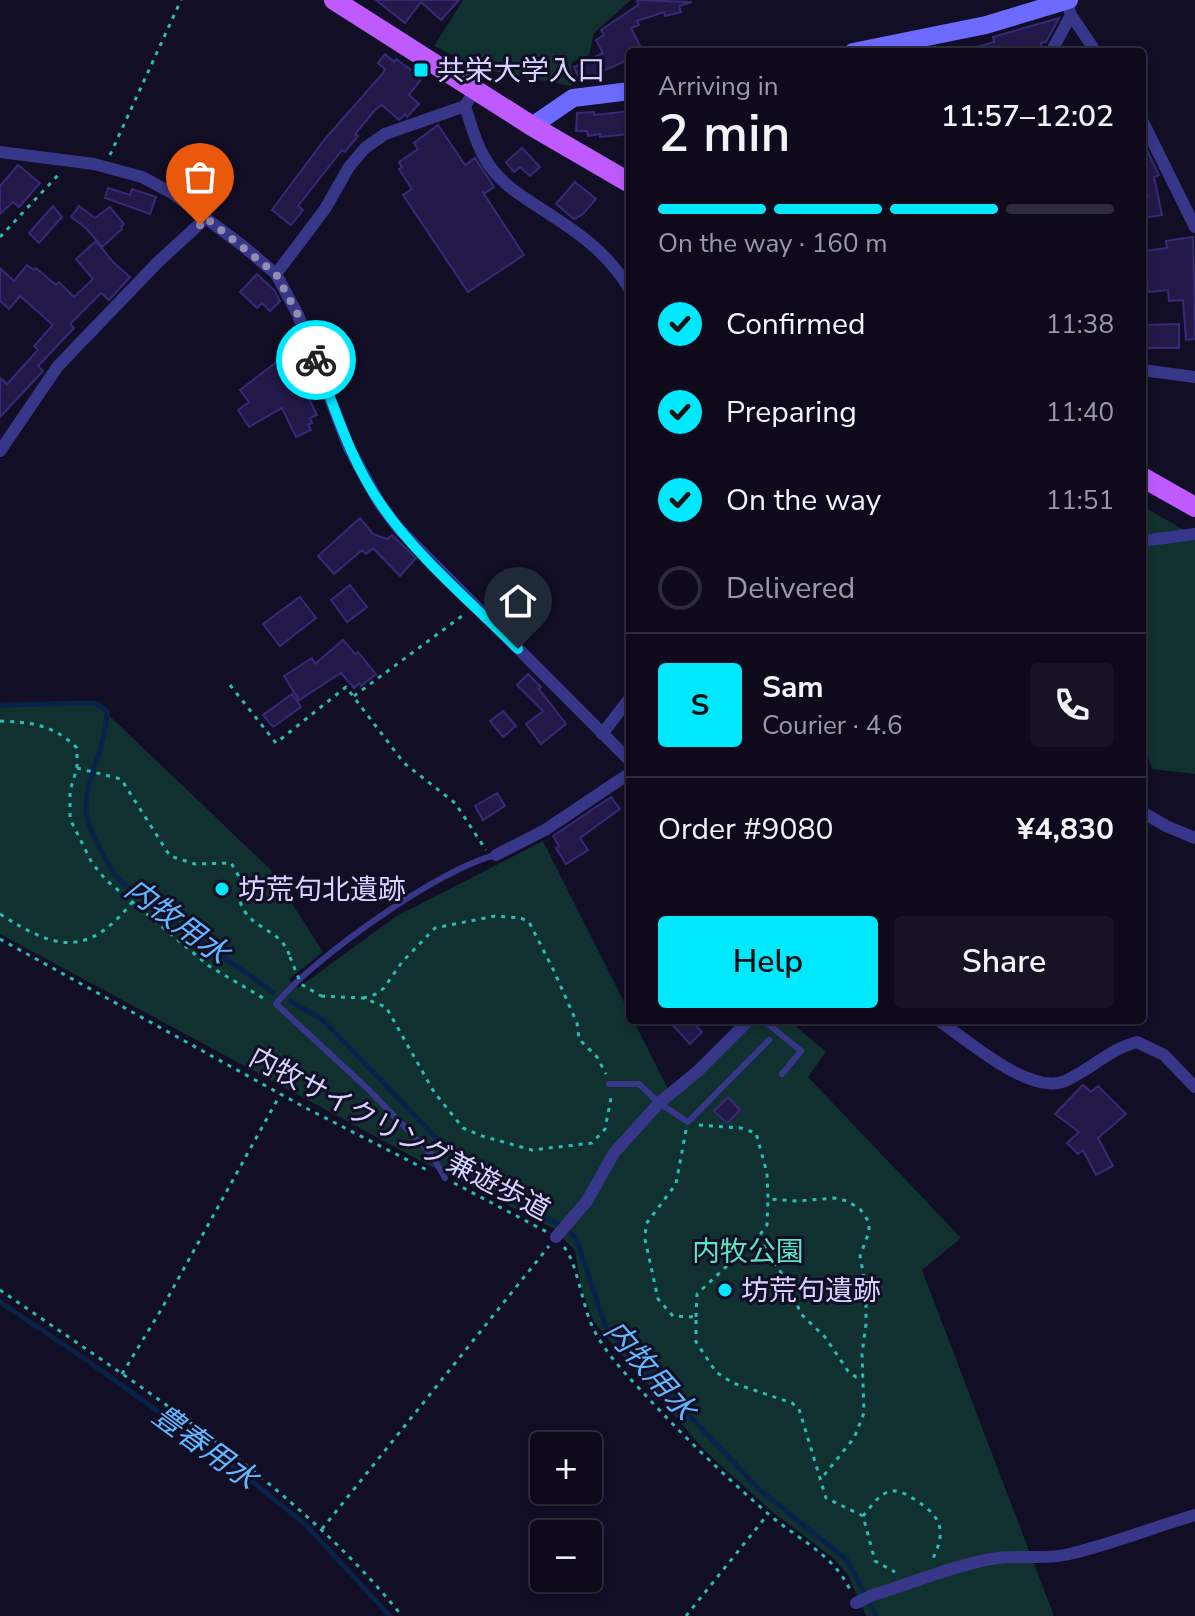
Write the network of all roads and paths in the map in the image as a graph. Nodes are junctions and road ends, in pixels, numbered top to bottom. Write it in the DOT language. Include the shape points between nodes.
graph roads {
  1 [pos="181,0"];
  2 [pos="334,0"];
  3 [pos="1068,4"];
  4 [pos="873,48"];
  5 [pos="1052,48"];
  6 [pos="1094,48"];
  7 [pos="626,91"];
  8 [pos="470,98"];
  9 [pos="532,126"];
  10 [pos="1146,128"];
  11 [pos="0,152"];
  12 [pos="63,160"];
  13 [pos="105,166"];
  14 [pos="626,181"];
  15 [pos="206,218"];
  16 [pos="1195,227"];
  17 [pos="0,237"];
  18 [pos="276,274"];
  19 [pos="626,284"];
  20 [pos="1146,371"];
  21 [pos="1195,377"];
  22 [pos="0,451"];
  23 [pos="1146,479"];
  24 [pos="1195,507"];
  25 [pos="1195,534"];
  26 [pos="1146,540"];
  27 [pos="475,606"];
  28 [pos="230,685"];
  29 [pos="354,696"];
  30 [pos="626,703"];
  31 [pos="0,721"];
  32 [pos="602,734"];
  33 [pos="626,757"];
  34 [pos="77,768"];
  35 [pos="626,776"];
  36 [pos="1146,814"];
  37 [pos="1195,838"];
  38 [pos="492,856"];
  39 [pos="133,901"];
  40 [pos="0,914"];
  41 [pos="0,939"];
  42 [pos="263,998"];
  43 [pos="363,998"];
  44 [pos="745,1024"];
  45 [pos="768,1024"];
  46 [pos="944,1024"];
  47 [pos="769,1040"];
  48 [pos="782,1074"];
  49 [pos="609,1084"];
  50 [pos="1195,1087"];
  51 [pos="281,1094"];
  52 [pos="659,1103"];
  53 [pos="688,1122"];
  54 [pos="445,1178"];
  55 [pos="768,1199"];
  56 [pos="561,1231"];
  57 [pos="759,1236"];
  58 [pos="0,1290"];
  59 [pos="696,1317"];
  60 [pos="122,1374"];
  61 [pos="864,1377"];
  62 [pos="821,1479"];
  63 [pos="768,1514"];
  64 [pos="1195,1515"];
  65 [pos="863,1516"];
  66 [pos="322,1529"];
  67 [pos="925,1573"];
  68 [pos="857,1602"];
  69 [pos="402,1616"];
  70 [pos="686,1616"];
  1 -- 13 [label="path"];
  2 -- 8 [label="main road"];
  3 -- 4 [label="street"];
  3 -- 5 [label="street"];
  3 -- 6 [label="street"];
  7 -- 9 [label="street" via="573,98"];
  8 -- 9 [label="main road"];
  8 -- 18 [label="street" via="385,134 365,148"];
  8 -- 19 [label="street" via="478,145 491,168 510,189 599,249"];
  9 -- 14 [label="main road"];
  10 -- 16 [label="street"];
  11 -- 12 [label="street"];
  12 -- 13 [label="street"];
  12 -- 17 [label="path" via="63,170"];
  13 -- 15 [label="street" via="142,177"];
  15 -- 18 [label="street"];
  15 -- 22 [label="street" via="58,366"];
  18 -- 27 [label="street" via="298,315 349,448 380,504"];
  20 -- 21 [label="street"];
  23 -- 24 [label="main road"];
  25 -- 26 [label="street"];
  27 -- 29 [label="path"];
  27 -- 32 [label="street"];
  28 -- 29 [label="path" via="276,743 346,687"];
  29 -- 38 [label="path" via="404,763 455,803"];
  30 -- 32 [label="street"];
  31 -- 34 [label="path" via="26,722 62,734 77,748"];
  32 -- 33 [label="street"];
  34 -- 39 [label="path" via="70,819 92,863"];
  34 -- 43 [label="path, bridge" via="121,779 170,856 195,864 231,863 240,879 242,908 281,938 301,984 321,996"];
  35 -- 38 [label="street" via="545,830"];
  36 -- 37 [label="street"];
  38 -- 54 [label="lane" via="396,907 304,976 276,1004 369,1090 431,1154"];
  39 -- 40 [label="path" via="102,934 71,942 41,938"];
  39 -- 42 [label="path" via="209,966"];
  41 -- 51 [label="path, 内牧サイクリング兼遊歩道"];
  43 -- 49 [label="path" via="386,1007 434,1092 463,1128 482,1136 532,1150 592,1143 605,1129 613,1094"];
  43 -- 49 [label="path" via="384,988 435,928 495,916 521,918 529,922 577,1023 579,1039 597,1057"];
  44 -- 52 [label="street"];
  45 -- 48 [label="lane" via="801,1051"];
  46 -- 50 [label="street" via="1003,1066 1048,1084 1063,1082 1121,1046 1137,1042 1164,1055"];
  47 -- 53 [label="lane"];
  49 -- 52 [label="lane" via="639,1084"];
  51 -- 54 [label="path, 内牧サイクリング兼遊歩道"];
  51 -- 60 [label="path"];
  52 -- 53 [label="lane"];
  52 -- 56 [label="street" via="614,1153 587,1201"];
  53 -- 55 [label="path" via="756,1133"];
  53 -- 59 [label="path" via="676,1184 646,1224 645,1239 658,1299 673,1316"];
  54 -- 56 [label="path, 内牧サイクリング兼遊歩道"];
  55 -- 57 [label="path" via="767,1225"];
  55 -- 61 [label="path" via="834,1198 860,1209 869,1222 860,1256 866,1288"];
  56 -- 63 [label="path, 内牧サイクリング兼遊歩道" via="592,1326 609,1354"];
  56 -- 66 [label="path"];
  57 -- 59 [label="path" via="697,1294"];
  57 -- 61 [label="path" via="800,1313 848,1371"];
  58 -- 60 [label="path"];
  59 -- 62 [label="path" via="696,1342 716,1372 799,1409"];
  60 -- 66 [label="path"];
  61 -- 62 [label="path" via="864,1413 854,1438"];
  62 -- 65 [label="path" via="826,1498"];
  63 -- 68 [label="path, 内牧サイクリング兼遊歩道" via="840,1572"];
  63 -- 70 [label="path"];
  64 -- 67 [label="street" via="1102,1546 1041,1559 993,1558"];
  65 -- 67 [label="path" via="875,1561 895,1572"];
  65 -- 67 [label="path" via="891,1491 903,1492 936,1514 941,1542"];
  66 -- 69 [label="path"];
  67 -- 68 [label="street"];
}
